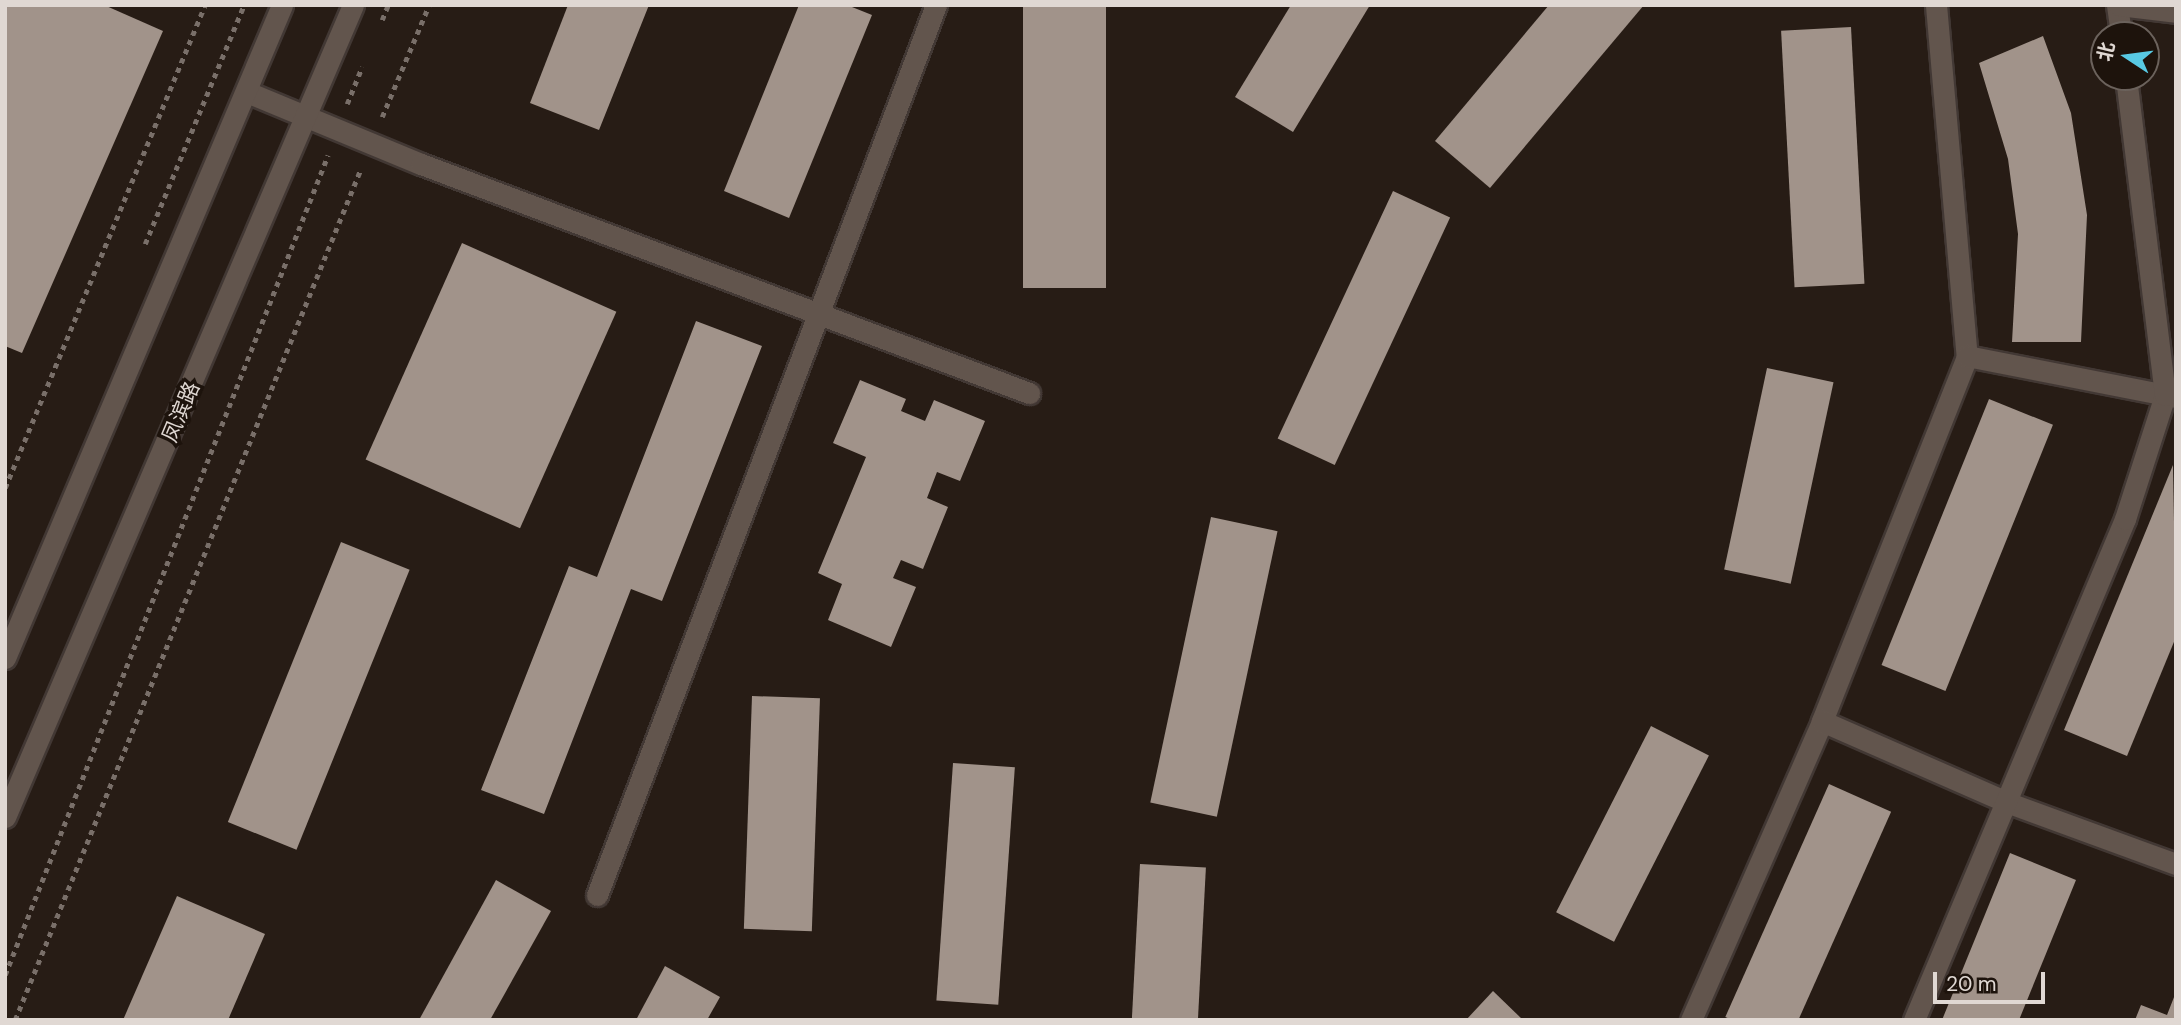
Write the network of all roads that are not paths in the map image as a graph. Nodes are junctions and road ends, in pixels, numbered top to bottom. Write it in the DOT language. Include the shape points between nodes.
graph roads {
  1 [pos="282,5"];
  2 [pos="353,5"];
  3 [pos="936,5"];
  4 [pos="1936,5"];
  5 [pos="2118,5"];
  6 [pos="2176,12"];
  7 [pos="2128,91"];
  8 [pos="247,92"];
  9 [pos="308,118"];
  10 [pos="816,311"];
  11 [pos="1967,356"];
  12 [pos="1029,393"];
  13 [pos="2171,396"];
  14 [pos="5,659"];
  15 [pos="1822,721"];
  16 [pos="2009,803"];
  17 [pos="5,817"];
  18 [pos="2176,864"];
  19 [pos="597,895"];
  20 [pos="1692,1020"];
  21 [pos="1914,1020"];
  1 -- 8 [label="street"];
  2 -- 9 [label="street, 凤滨路"];
  3 -- 10 [label="street"];
  4 -- 11 [label="street"];
  5 -- 6 [label="street"];
  7 -- 13 [label="street"];
  8 -- 9 [label="street"];
  8 -- 14 [label="street"];
  9 -- 10 [label="street"];
  9 -- 17 [label="street, 凤滨路"];
  10 -- 12 [label="street"];
  10 -- 19 [label="street"];
  11 -- 13 [label="street"];
  11 -- 15 [label="street"];
  13 -- 16 [label="street"];
  15 -- 16 [label="street"];
  15 -- 20 [label="street"];
  16 -- 18 [label="street"];
  16 -- 21 [label="street"];
}
